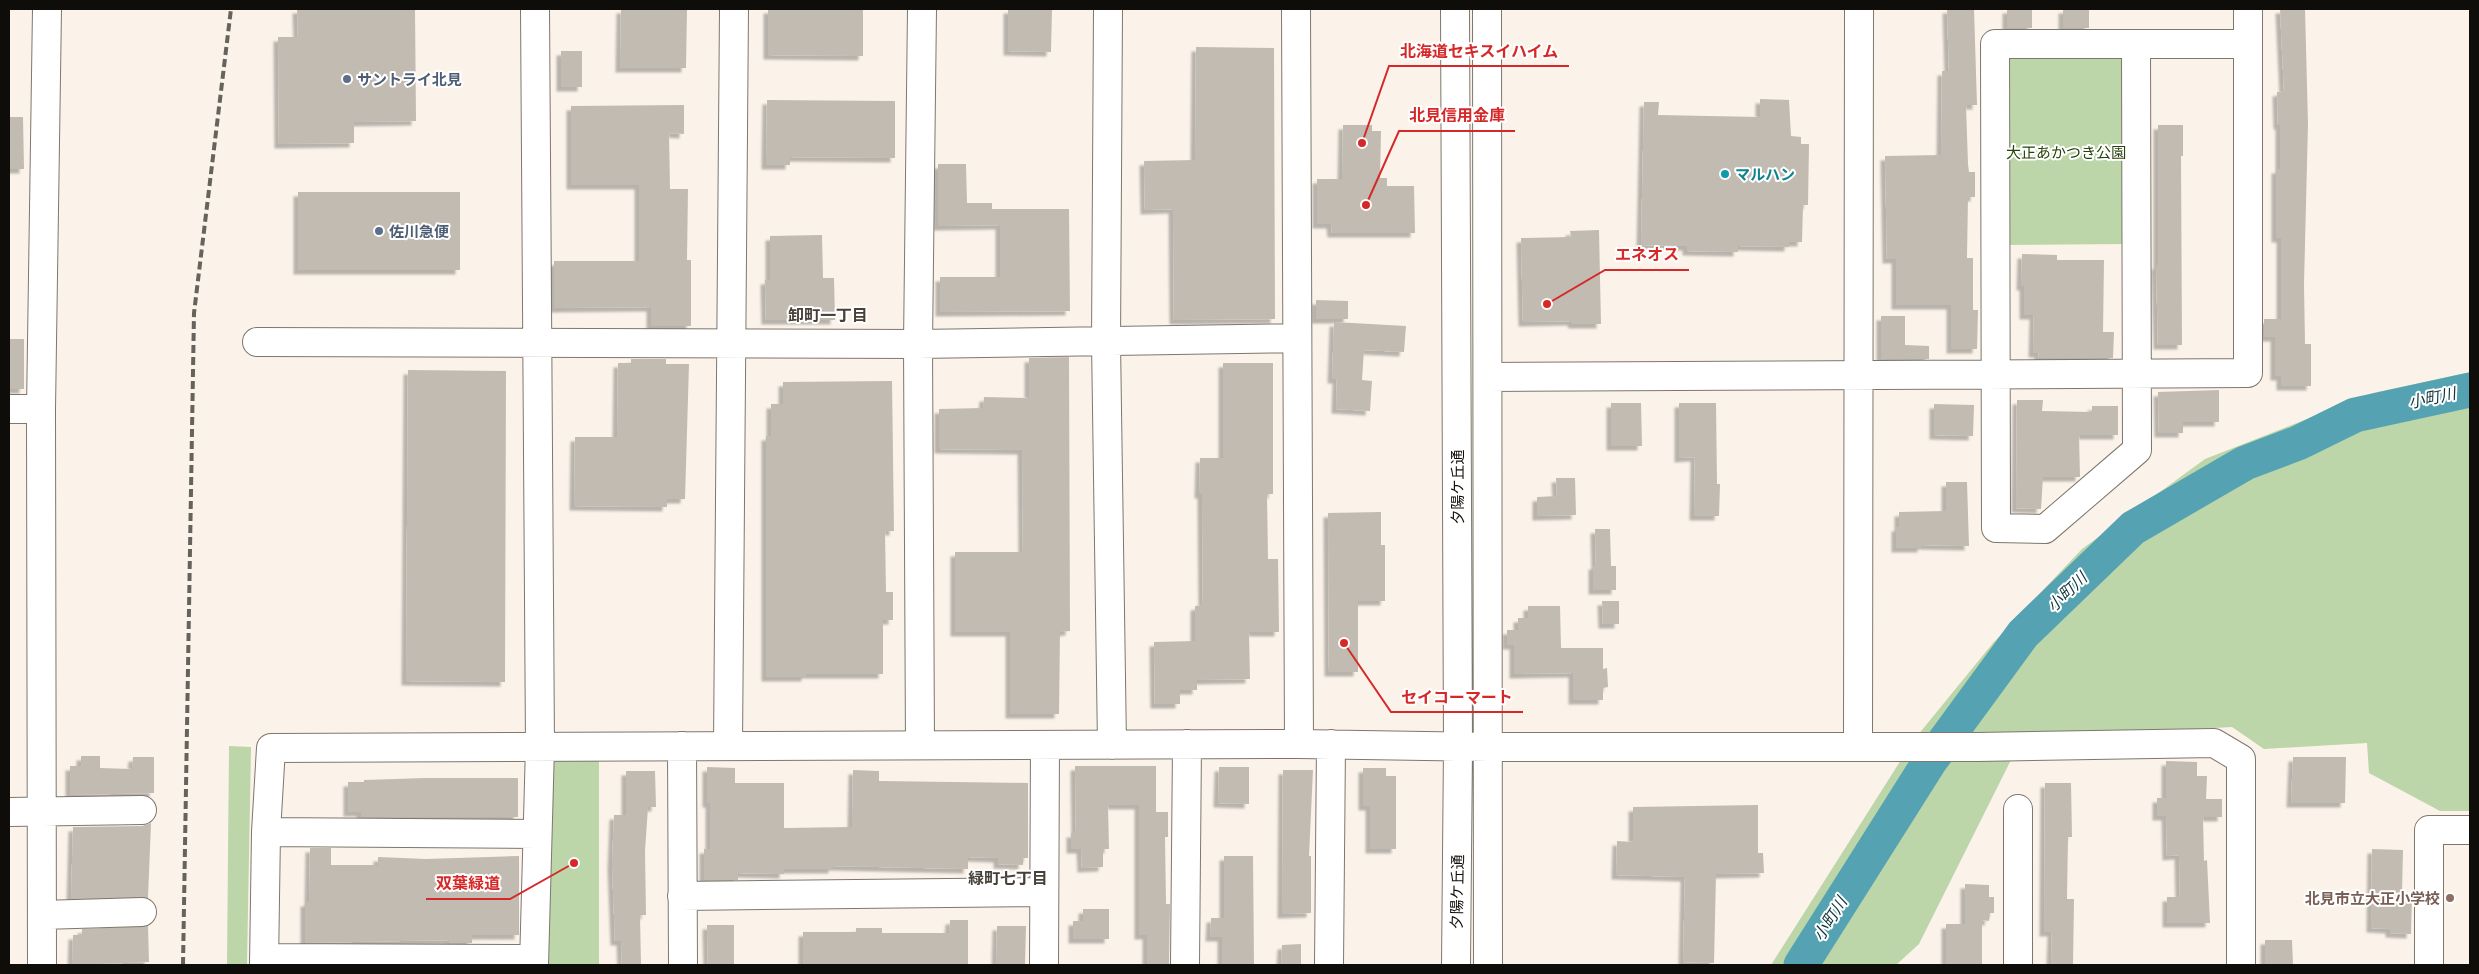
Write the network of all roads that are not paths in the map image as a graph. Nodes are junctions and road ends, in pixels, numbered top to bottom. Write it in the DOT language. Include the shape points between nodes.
graph roads {
  1 [pos="47,9"];
  2 [pos="535,9"];
  3 [pos="734,9"];
  4 [pos="922,9"];
  5 [pos="1108,9"];
  6 [pos="1296,9"];
  7 [pos="1456,9"];
  8 [pos="1487,9"];
  9 [pos="1859,9"];
  10 [pos="2248,9"];
  11 [pos="2136,44"];
  12 [pos="2248,44"];
  13 [pos="1296,338"];
  14 [pos="257,342"];
  15 [pos="1106,342"];
  16 [pos="537,344"];
  17 [pos="730,344"];
  18 [pos="918,344"];
  19 [pos="1994,373"];
  20 [pos="2138,375"];
  21 [pos="1858,376"];
  22 [pos="1488,377"];
  23 [pos="9,409"];
  24 [pos="41,409"];
  25 [pos="1112,744"];
  26 [pos="1188,744"];
  27 [pos="1300,744"];
  28 [pos="1331,744"];
  29 [pos="920,745"];
  30 [pos="1045,745"];
  31 [pos="540,746"];
  32 [pos="682,746"];
  33 [pos="728,746"];
  34 [pos="1858,746"];
  35 [pos="1458,747"];
  36 [pos="1488,748"];
  37 [pos="2018,809"];
  38 [pos="142,810"];
  39 [pos="9,812"];
  40 [pos="42,812"];
  41 [pos="2470,830"];
  42 [pos="266,832"];
  43 [pos="537,834"];
  44 [pos="1044,892"];
  45 [pos="682,896"];
  46 [pos="142,912"];
  47 [pos="42,915"];
  48 [pos="264,962"];
  49 [pos="412,962"];
  50 [pos="534,962"];
  51 [pos="42,965"];
  52 [pos="683,965"];
  53 [pos="1044,965"];
  54 [pos="1186,965"];
  55 [pos="1329,965"];
  56 [pos="1456,965"];
  57 [pos="1488,965"];
  58 [pos="2018,965"];
  59 [pos="2241,965"];
  60 [pos="2429,965"];
  1 -- 24 [label="street"];
  2 -- 16 [label="street"];
  3 -- 17 [label="street"];
  4 -- 18 [label="street"];
  5 -- 15 [label="street"];
  6 -- 13 [label="street"];
  7 -- 35 [label="street, 夕陽ケ丘通"];
  8 -- 22 [label="street, 夕陽ケ丘通"];
  9 -- 21 [label="street"];
  10 -- 12 [label="street"];
  11 -- 12 [label="street"];
  11 -- 19 [label="street" via="1995,44"];
  11 -- 20 [label="street"];
  12 -- 20 [label="street" via="2248,373"];
  13 -- 15 [label="street"];
  13 -- 27 [label="street"];
  14 -- 16 [label="street"];
  15 -- 18 [label="street"];
  15 -- 25 [label="street"];
  16 -- 17 [label="street"];
  16 -- 31 [label="street"];
  17 -- 18 [label="street"];
  17 -- 33 [label="street"];
  18 -- 29 [label="street"];
  19 -- 20 [label="street"];
  19 -- 20 [label="street" via="1996,528 2045,529 2137,450"];
  19 -- 21 [label="street"];
  21 -- 22 [label="street"];
  21 -- 34 [label="street"];
  22 -- 36 [label="street, 夕陽ケ丘通"];
  23 -- 24 [label="street"];
  24 -- 40 [label="street"];
  25 -- 26 [label="street"];
  25 -- 30 [label="street"];
  26 -- 27 [label="street"];
  26 -- 54 [label="street"];
  27 -- 28 [label="street"];
  28 -- 35 [label="street"];
  28 -- 55 [label="street"];
  29 -- 30 [label="street"];
  29 -- 33 [label="street"];
  30 -- 44 [label="street"];
  31 -- 32 [label="street"];
  31 -- 42 [label="street" via="271,748"];
  31 -- 43 [label="street"];
  32 -- 33 [label="street"];
  32 -- 45 [label="street"];
  34 -- 36 [label="street"];
  34 -- 59 [label="street" via="2214,743 2241,759"];
  35 -- 36 [label="street"];
  35 -- 56 [label="street, 夕陽ケ丘通"];
  36 -- 57 [label="street, 夕陽ケ丘通"];
  37 -- 58 [label="street"];
  38 -- 40 [label="street"];
  39 -- 40 [label="street"];
  40 -- 47 [label="street"];
  41 -- 60 [label="street" via="2429,830"];
  42 -- 43 [label="street"];
  42 -- 48 [label="street"];
  43 -- 50 [label="street"];
  44 -- 45 [label="street"];
  44 -- 53 [label="street"];
  45 -- 52 [label="street"];
  46 -- 47 [label="street"];
  47 -- 51 [label="street"];
  48 -- 49 [label="street"];
  49 -- 50 [label="street"];
}
